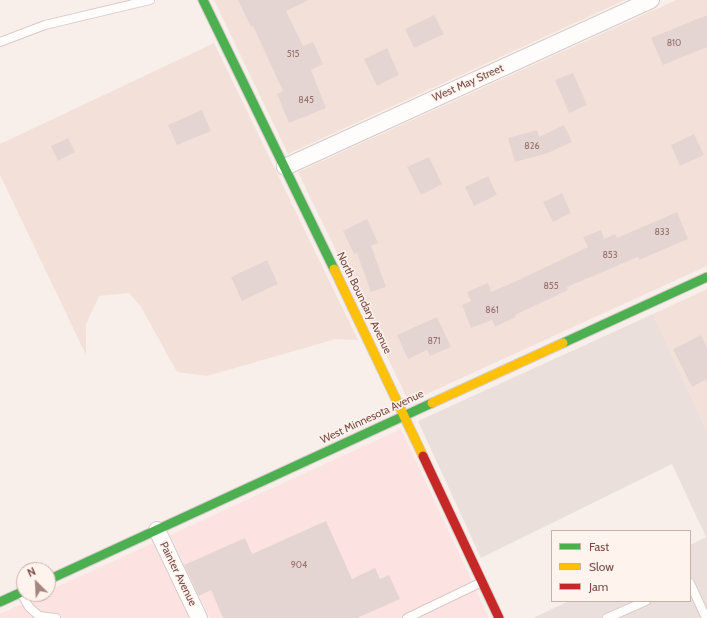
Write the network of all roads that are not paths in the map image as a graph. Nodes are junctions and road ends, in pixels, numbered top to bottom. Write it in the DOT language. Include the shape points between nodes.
graph roads {
  1 [pos="150,0"];
  2 [pos="203,0"];
  3 [pos="650,0"];
  4 [pos="0,42"];
  5 [pos="285,167"];
  6 [pos="707,277"];
  7 [pos="405,416"];
  8 [pos="157,530"];
  9 [pos="56,576"];
  10 [pos="482,581"];
  11 [pos="691,585"];
  12 [pos="16,594"];
  13 [pos="0,602"];
  14 [pos="27,602"];
  15 [pos="644,602"];
  16 [pos="56,618"];
  17 [pos="200,618"];
  18 [pos="407,618"];
  19 [pos="500,618"];
  20 [pos="607,618"];
  21 [pos="706,618"];
  1 -- 4 [label="lane" via="45,25"];
  2 -- 5 [label="street, North Boundary Avenue"];
  3 -- 5 [label="street, West May Street"];
  5 -- 7 [label="street, North Boundary Avenue"];
  6 -- 7 [label="street, West Minnesota Avenue"];
  7 -- 8 [label="street, West Minnesota Avenue"];
  7 -- 10 [label="street, North Boundary Avenue"];
  8 -- 9 [label="street, West Minnesota Avenue"];
  8 -- 17 [label="street, Painter Avenue"];
  10 -- 18 [label="lane"];
  10 -- 19 [label="street, North Boundary Avenue"];
  11 -- 21 [label="lane"];
  12 -- 13 [label="street"];
  14 -- 16 [label="lane" via="39,616"];
  15 -- 20 [label="lane"];
}
